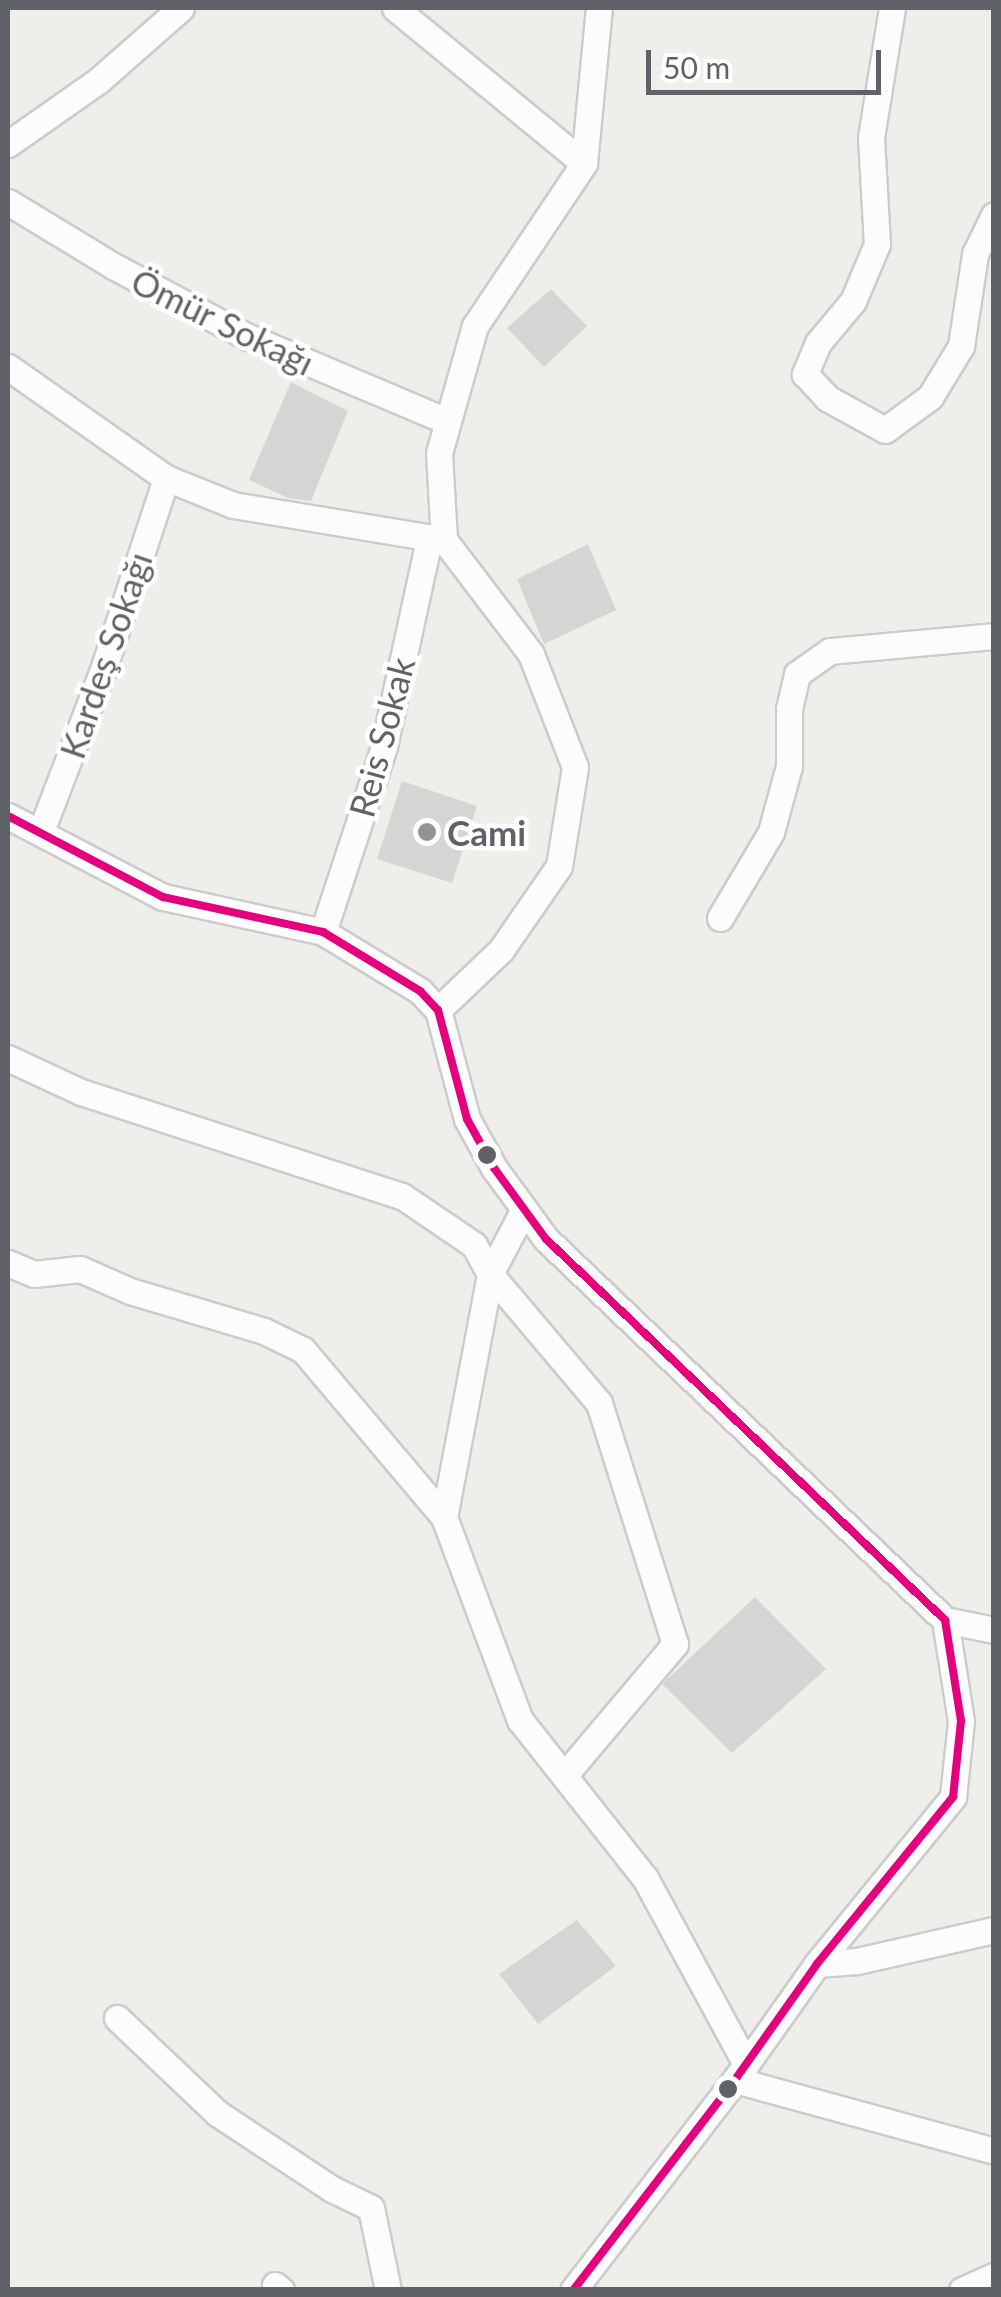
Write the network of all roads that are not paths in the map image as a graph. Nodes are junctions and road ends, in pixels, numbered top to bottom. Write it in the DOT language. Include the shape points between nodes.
graph roads {
  1 [pos="181,8"];
  2 [pos="395,8"];
  3 [pos="599,8"];
  4 [pos="892,8"];
  5 [pos="8,144"];
  6 [pos="584,163"];
  7 [pos="8,202"];
  8 [pos="994,214"];
  9 [pos="8,367"];
  10 [pos="448,421"];
  11 [pos="166,478"];
  12 [pos="436,540"];
  13 [pos="994,636"];
  14 [pos="8,816"];
  15 [pos="41,831"];
  16 [pos="720,918"];
  17 [pos="324,932"];
  18 [pos="438,1010"];
  19 [pos="8,1058"];
  20 [pos="523,1211"];
  21 [pos="8,1263"];
  22 [pos="490,1274"];
  23 [pos="444,1517"];
  24 [pos="945,1620"];
  25 [pos="994,1630"];
  26 [pos="564,1776"];
  27 [pos="994,1930"];
  28 [pos="817,1964"];
  29 [pos="117,2018"];
  30 [pos="740,2072"];
  31 [pos="994,2150"];
  32 [pos="994,2276"];
  33 [pos="388,2290"];
  34 [pos="572,2290"];
  35 [pos="962,2290"];
  1 -- 5 [label="street" via="99,80"];
  2 -- 6 [label="street"];
  3 -- 6 [label="street"];
  4 -- 8 [label="street" via="871,137 877,244 853,300 818,343 805,374 826,398 885,430 930,397 961,346 975,254"];
  6 -- 10 [label="street, Reis Sokak" via="475,326"];
  7 -- 10 [label="street, Ömür Sokağı" via="248,337"];
  9 -- 11 [label="street"];
  10 -- 12 [label="street, Reis Sokak" via="439,453"];
  11 -- 12 [label="street" via="234,505"];
  11 -- 15 [label="street, Kardeş Sokağı"];
  12 -- 17 [label="street, Reis Sokak" via="384,746"];
  12 -- 18 [label="street" via="531,654 575,768 559,866 501,950"];
  13 -- 16 [label="street" via="830,652 798,674 789,708 788,766 771,832"];
  14 -- 15 [label="street"];
  15 -- 17 [label="street" via="163,897"];
  17 -- 18 [label="street" via="420,991"];
  18 -- 20 [label="street" via="467,1119"];
  19 -- 22 [label="street" via="81,1092 402,1196 474,1245"];
  20 -- 22 [label="street"];
  20 -- 24 [label="street"];
  21 -- 23 [label="street" via="34,1274 80,1269 303,1350"];
  22 -- 23 [label="street"];
  22 -- 26 [label="street" via="599,1403 675,1644"];
  23 -- 26 [label="street" via="520,1720"];
  24 -- 25 [label="street"];
  24 -- 28 [label="street" via="961,1721 953,1798"];
  26 -- 30 [label="street" via="645,1878"];
  27 -- 28 [label="street"];
  28 -- 30 [label="street"];
  29 -- 33 [label="street" via="218,2113 372,2208"];
  30 -- 31 [label="street"];
  30 -- 34 [label="street"];
  32 -- 35 [label="street"];
}
